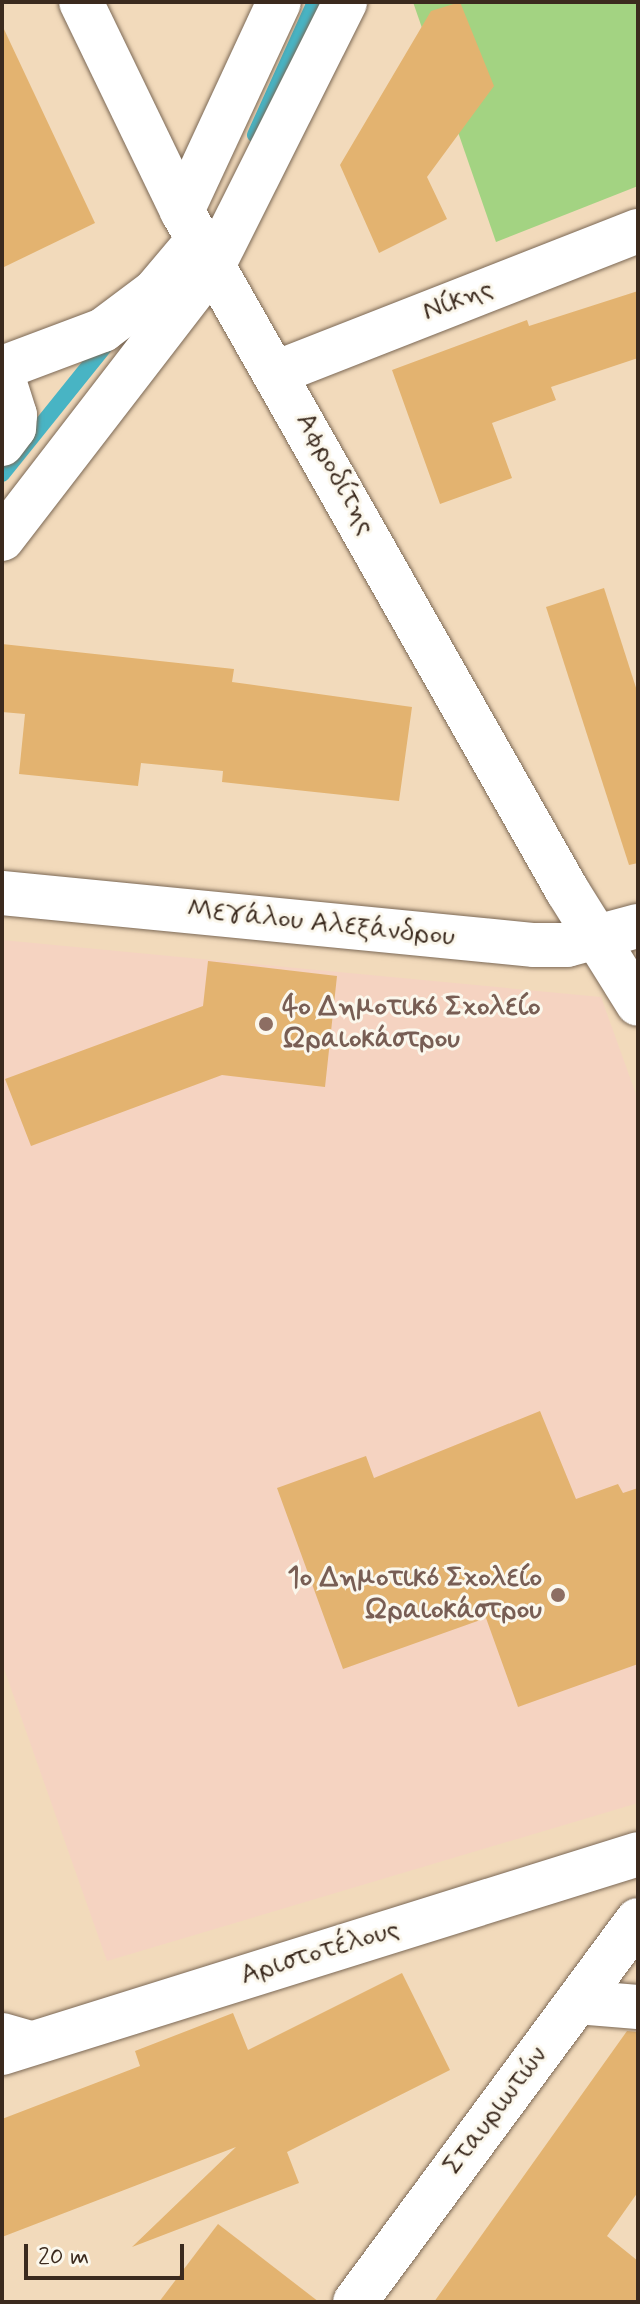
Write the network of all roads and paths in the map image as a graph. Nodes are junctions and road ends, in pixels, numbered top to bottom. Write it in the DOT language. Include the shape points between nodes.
graph roads {
  1 [pos="81,2"];
  2 [pos="279,2"];
  3 [pos="345,2"];
  4 [pos="638,231"];
  5 [pos="199,238"];
  6 [pos="2,368"];
  7 [pos="278,372"];
  8 [pos="2,374"];
  9 [pos="2,444"];
  10 [pos="2,539"];
  11 [pos="2,893"];
  12 [pos="619,932"];
  13 [pos="638,1004"];
  14 [pos="638,1854"];
  15 [pos="638,1920"];
  16 [pos="577,2002"];
  17 [pos="638,2007"];
  18 [pos="11,2044"];
  19 [pos="355,2302"];
  1 -- 5 [label="street, Αφροδίτης"];
  2 -- 5 [label="street"];
  3 -- 5 [label="street"];
  4 -- 7 [label="street, Νίκης"];
  5 -- 6 [label="street" via="155,291 103,330"];
  5 -- 7 [label="street, Αφροδίτης"];
  5 -- 10 [label="street"];
  7 -- 12 [label="street, Αφροδίτης" via="567,890"];
  8 -- 9 [label="street" via="15,415 14,428"];
  11 -- 12 [label="street, Μεγάλου Αλεξάνδρου" via="534,945"];
  12 -- 13 [label="street, Αφροδίτης"];
  14 -- 18 [label="street, Αριστοτέλους"];
  15 -- 16 [label="street, Σταυριωτών"];
  16 -- 17 [label="street"];
  16 -- 19 [label="street, Σταυριωτών"];
}
